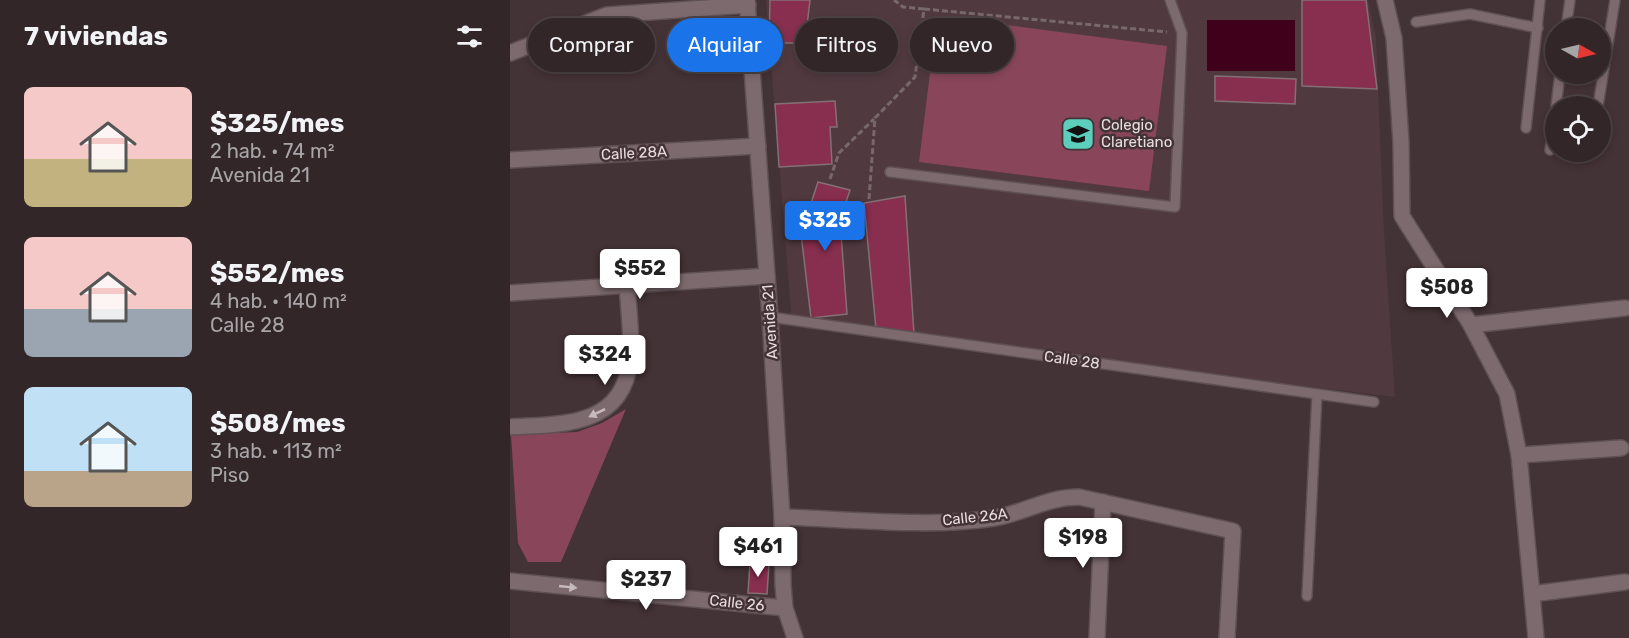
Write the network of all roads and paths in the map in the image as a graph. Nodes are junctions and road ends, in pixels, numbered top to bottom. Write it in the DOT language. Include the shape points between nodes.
graph roads {
  1 [pos="894,0"];
  2 [pos="1170,0"];
  3 [pos="1385,0"];
  4 [pos="1540,0"];
  5 [pos="1570,0"];
  6 [pos="1615,0"];
  7 [pos="748,3"];
  8 [pos="924,9"];
  9 [pos="1567,18"];
  10 [pos="1416,22"];
  11 [pos="1538,28"];
  12 [pos="1182,33"];
  13 [pos="510,53"];
  14 [pos="1600,96"];
  15 [pos="875,118"];
  16 [pos="1526,128"];
  17 [pos="758,146"];
  18 [pos="510,160"];
  19 [pos="890,172"];
  20 [pos="830,179"];
  21 [pos="869,199"];
  22 [pos="767,276"];
  23 [pos="627,285"];
  24 [pos="510,293"];
  25 [pos="1625,308"];
  26 [pos="770,317"];
  27 [pos="1471,325"];
  28 [pos="1317,394"];
  29 [pos="1374,402"];
  30 [pos="510,427"];
  31 [pos="1621,448"];
  32 [pos="1519,455"];
  33 [pos="1103,502"];
  34 [pos="782,517"];
  35 [pos="510,581"];
  36 [pos="1625,582"];
  37 [pos="1532,594"];
  38 [pos="1307,596"];
  39 [pos="785,608"];
  40 [pos="795,638"];
  41 [pos="1097,638"];
  42 [pos="1227,638"];
  43 [pos="1536,638"];
  1 -- 8 [label="path" via="903,7"];
  2 -- 12 [label="lane"];
  3 -- 27 [label="street" via="1394,38 1402,216"];
  4 -- 11 [label="lane"];
  5 -- 9 [label="lane"];
  6 -- 14 [label="lane"];
  7 -- 13 [label="street" via="607,15"];
  7 -- 17 [label="street, Avenida 21"];
  8 -- 12 [label="path"];
  8 -- 15 [label="path" via="915,76"];
  10 -- 11 [label="lane" via="1470,14"];
  11 -- 16 [label="lane"];
  12 -- 19 [label="lane" via="1175,207"];
  15 -- 20 [label="path" via="839,153"];
  15 -- 21 [label="path"];
  17 -- 18 [label="street, Calle 28A"];
  17 -- 22 [label="street, Avenida 21"];
  22 -- 23 [label="street"];
  22 -- 26 [label="street, Avenida 21"];
  23 -- 24 [label="street"];
  23 -- 30 [label="street, one-way" via="631,349 629,374 622,393 609,407 591,417"];
  25 -- 27 [label="street"];
  26 -- 28 [label="lane, Calle 28"];
  26 -- 34 [label="street, Avenida 21"];
  27 -- 32 [label="street" via="1508,394"];
  28 -- 29 [label="lane, Calle 28"];
  28 -- 38 [label="lane"];
  31 -- 32 [label="street"];
  32 -- 37 [label="street"];
  33 -- 34 [label="street, Calle 26A" via="1058,497 996,518 952,522"];
  33 -- 41 [label="street"];
  33 -- 42 [label="street, Calle 26A" via="1233,531"];
  34 -- 39 [label="street, Avenida 21"];
  35 -- 39 [label="street, Calle 26, one-way"];
  36 -- 37 [label="street"];
  37 -- 43 [label="street"];
  39 -- 40 [label="street, Avenida 21"];
}
